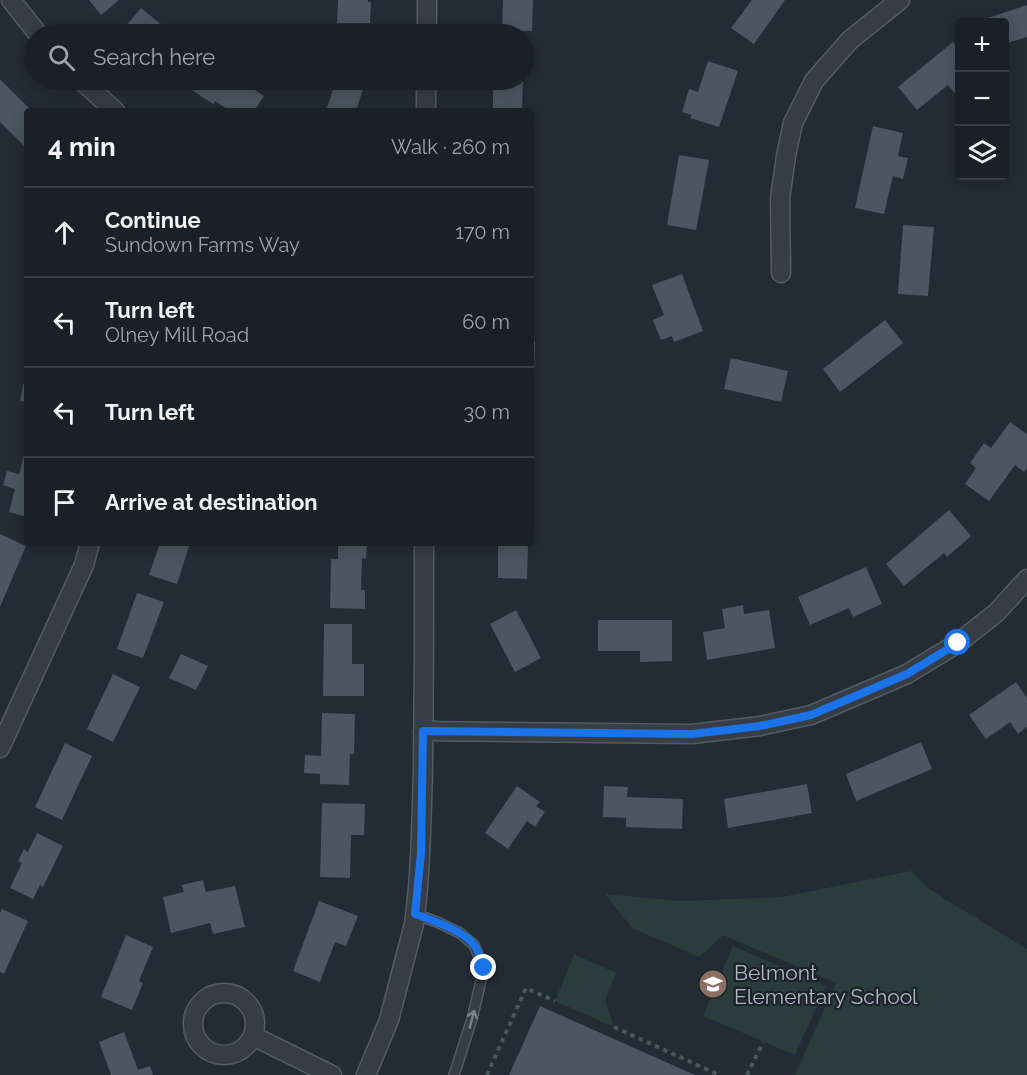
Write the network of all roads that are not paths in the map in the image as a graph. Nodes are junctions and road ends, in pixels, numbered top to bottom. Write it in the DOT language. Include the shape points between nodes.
graph roads {
  1 [pos="11,0"];
  2 [pos="427,0"];
  3 [pos="900,0"];
  4 [pos="30,24"];
  5 [pos="427,24"];
  6 [pos="92,90"];
  7 [pos="426,90"];
  8 [pos="113,108"];
  9 [pos="426,108"];
  10 [pos="781,273"];
  11 [pos="89,546"];
  12 [pos="424,546"];
  13 [pos="1027,579"];
  14 [pos="423,731"];
  15 [pos="0,748"];
  16 [pos="415,914"];
  17 [pos="253,1036"];
  18 [pos="332,1075"];
  19 [pos="366,1075"];
  20 [pos="454,1075"];
  1 -- 4 [label="street"];
  2 -- 5 [label="street"];
  3 -- 10 [label="street" via="850,40 814,81 793,123 780,199"];
  6 -- 8 [label="street"];
  7 -- 9 [label="street"];
  11 -- 15 [label="street"];
  12 -- 14 [label="street"];
  13 -- 14 [label="street" via="996,613 958,643 907,674 811,715 692,734"];
  14 -- 16 [label="street" via="421,853"];
  16 -- 19 [label="street" via="389,1020"];
  20 -- 16 [label="lane, one-way" via="484,968 474,945 460,933"];
  17 -- 18 [label="street"];
}
